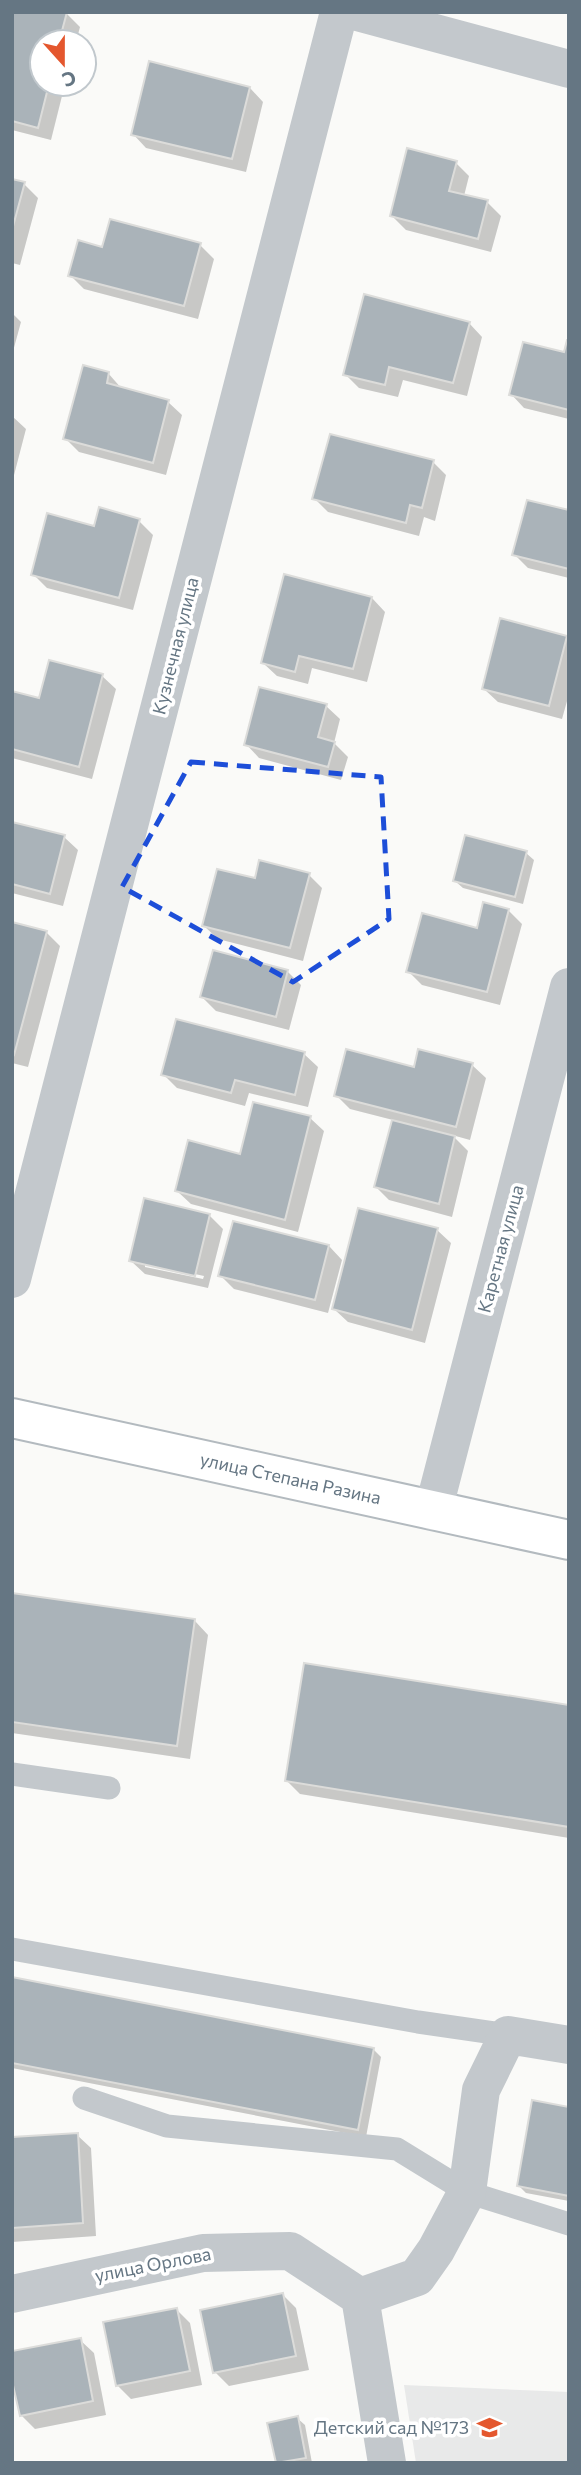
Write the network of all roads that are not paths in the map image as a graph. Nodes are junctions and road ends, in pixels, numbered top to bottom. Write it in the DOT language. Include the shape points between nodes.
graph roads {
  1 [pos="339,12"];
  2 [pos="356,12"];
  3 [pos="569,69"];
  4 [pos="569,987"];
  5 [pos="12,1279"];
  6 [pos="12,1418"];
  7 [pos="433,1511"];
  8 [pos="569,1540"];
  9 [pos="12,1774"];
  10 [pos="109,1788"];
  11 [pos="12,1949"];
  12 [pos="508,2035"];
  13 [pos="569,2045"];
  14 [pos="84,2098"];
  15 [pos="467,2192"];
  16 [pos="569,2224"];
  17 [pos="12,2294"];
  18 [pos="360,2297"];
  19 [pos="387,2463"];
  1 -- 5 [label="street, Кузнечная улица"];
  2 -- 3 [label="street"];
  4 -- 7 [label="street, Каретная улица"];
  6 -- 7 [label="main road, улица Степана Разина"];
  7 -- 8 [label="main road, улица Степана Разина"];
  9 -- 10 [label="lane"];
  11 -- 12 [label="lane"];
  12 -- 13 [label="street"];
  12 -- 15 [label="street" via="481,2090"];
  14 -- 15 [label="lane" via="167,2126 397,2149"];
  15 -- 16 [label="lane"];
  15 -- 18 [label="street" via="417,2277"];
  17 -- 18 [label="street, улица Орлова" via="204,2253 290,2251"];
  18 -- 19 [label="street"];
}
